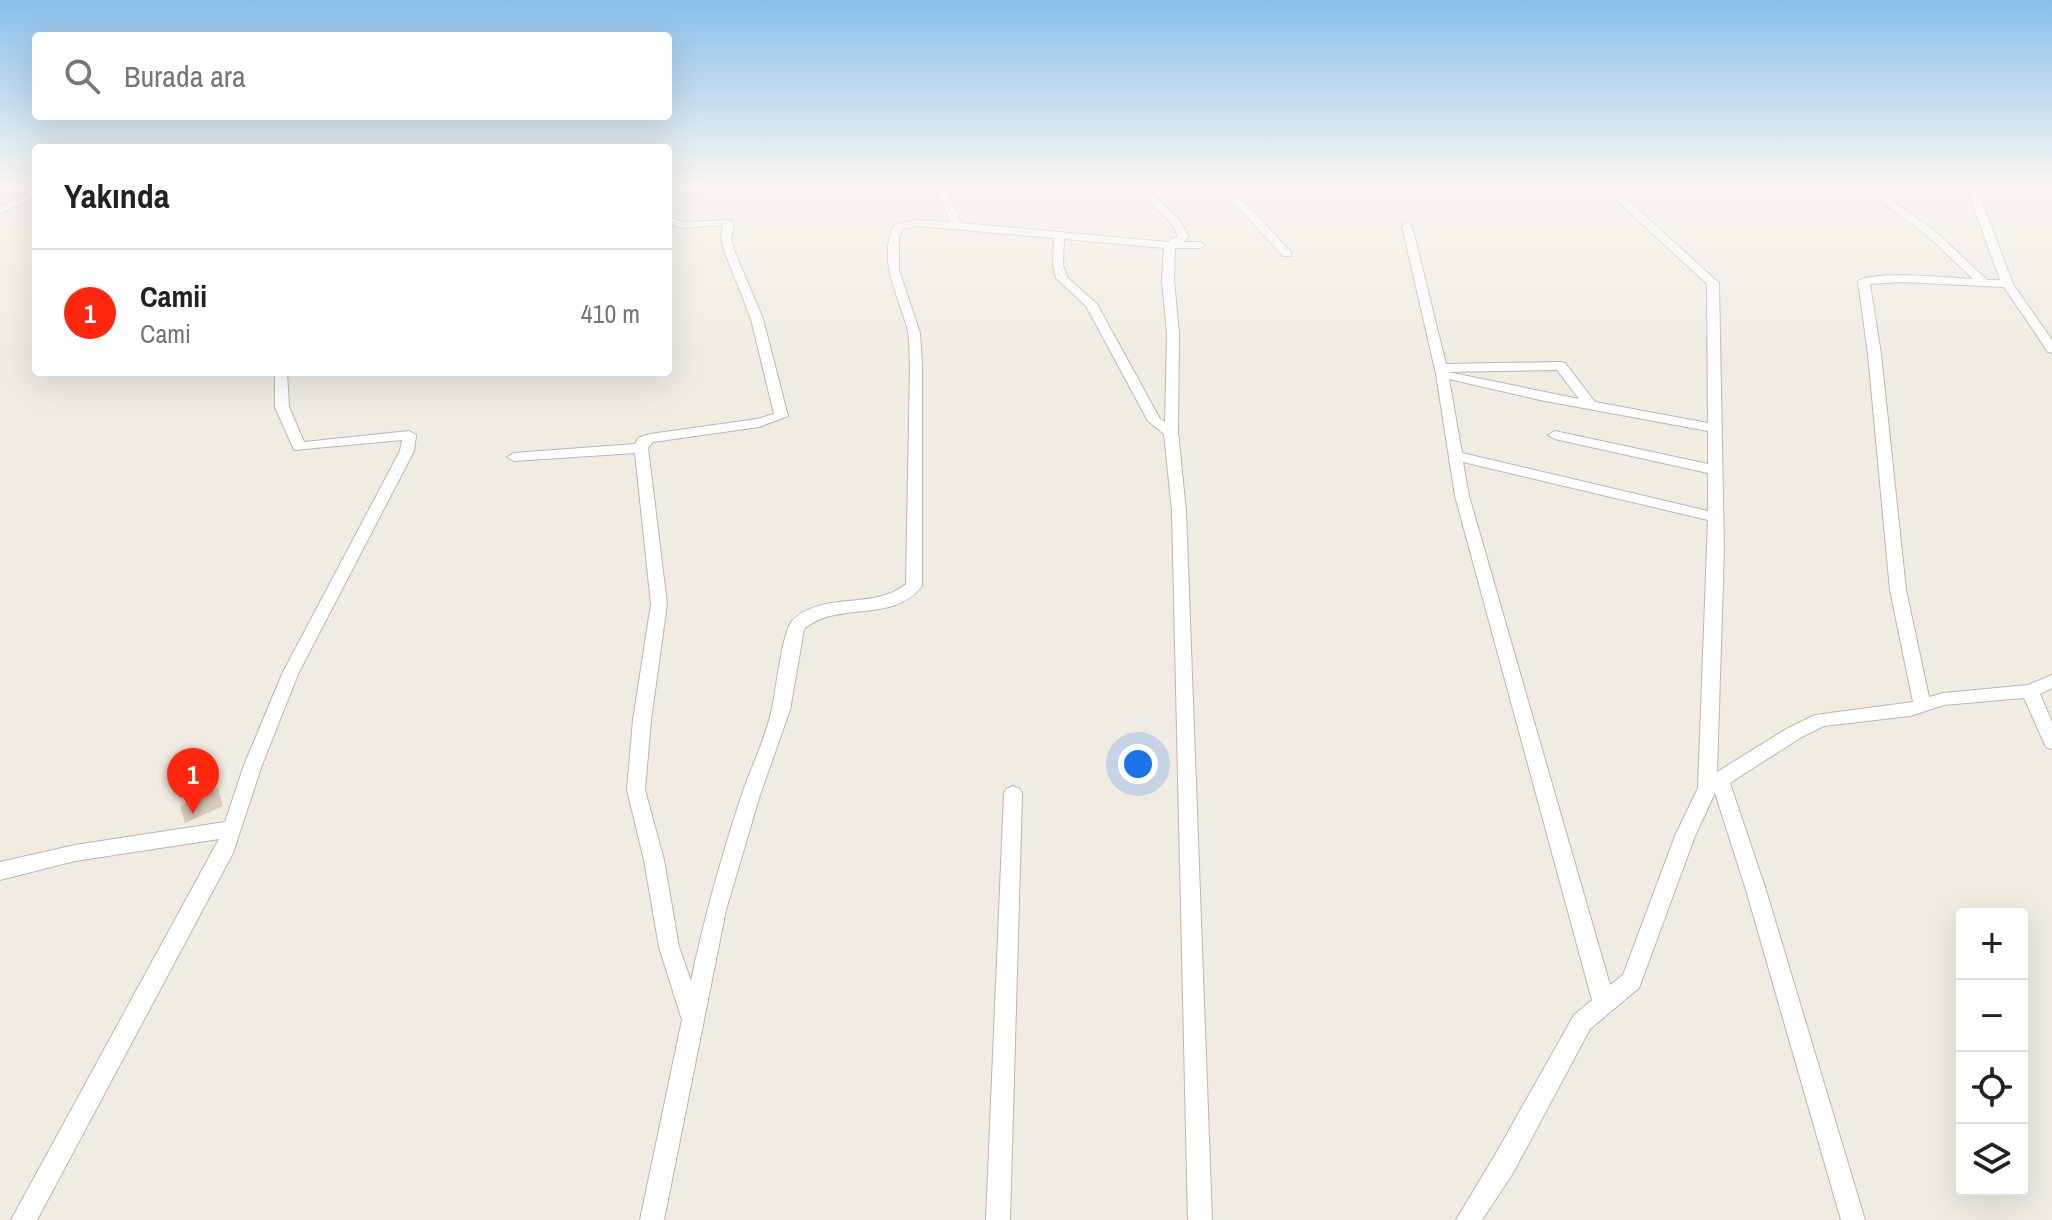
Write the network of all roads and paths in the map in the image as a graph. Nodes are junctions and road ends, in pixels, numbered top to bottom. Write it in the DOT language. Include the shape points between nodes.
graph roads {
  1 [pos="726,240"];
  2 [pos="894,240"];
  3 [pos="1059,240"];
  4 [pos="1108,240"];
  5 [pos="1179,240"];
  6 [pos="1274,240"];
  7 [pos="1410,240"];
  8 [pos="1666,240"];
  9 [pos="1938,240"];
  10 [pos="1991,240"];
  11 [pos="1170,245"];
  12 [pos="1200,245"];
  13 [pos="1287,254"];
  14 [pos="1983,282"];
  15 [pos="2007,284"];
  16 [pos="2052,349"];
  17 [pos="1525,367"];
  18 [pos="1441,371"];
  19 [pos="281,376"];
  20 [pos="1540,396"];
  21 [pos="1591,406"];
  22 [pos="1715,428"];
  23 [pos="1171,432"];
  24 [pos="1555,435"];
  25 [pos="641,448"];
  26 [pos="1456,456"];
  27 [pos="514,457"];
  28 [pos="1715,470"];
  29 [pos="1715,517"];
  30 [pos="2052,681"];
  31 [pos="2030,691"];
  32 [pos="1922,705"];
  33 [pos="2052,742"];
  34 [pos="1713,784"];
  35 [pos="1013,794"];
  36 [pos="231,829"];
  37 [pos="0,871"];
  38 [pos="1604,1003"];
  39 [pos="695,1024"];
  40 [pos="23,1220"];
  41 [pos="652,1220"];
  42 [pos="998,1220"];
  43 [pos="1200,1220"];
  44 [pos="1468,1220"];
  45 [pos="1853,1220"];
  1 -- 25 [label="street" via="757,319 781,416 650,438"];
  2 -- 39 [label="street" via="893,270 914,333 914,586 899,600 813,613 796,627 781,710 716,910"];
  3 -- 23 [label="street" via="1062,278 1091,304 1155,421"];
  4 -- 11 [label="street"];
  5 -- 11 [label="street"];
  6 -- 13 [label="street"];
  7 -- 18 [label="street"];
  8 -- 22 [label="street" via="1713,283"];
  9 -- 14 [label="street"];
  10 -- 15 [label="street"];
  11 -- 12 [label="street"];
  11 -- 23 [label="street"];
  14 -- 15 [label="street"];
  14 -- 32 [label="street" via="1864,281 1877,356 1896,577"];
  15 -- 16 [label="street"];
  17 -- 18 [label="street"];
  17 -- 20 [label="street"];
  17 -- 21 [label="street" via="1561,366"];
  18 -- 20 [label="street"];
  18 -- 26 [label="street"];
  19 -- 36 [label="street" via="282,407 299,447 409,435 410,439 291,672"];
  20 -- 21 [label="street"];
  21 -- 22 [label="street"];
  22 -- 28 [label="street"];
  23 -- 43 [label="street" via="1179,527"];
  24 -- 28 [label="street"];
  25 -- 27 [label="street"];
  25 -- 39 [label="street" via="659,604 636,790 669,947"];
  26 -- 29 [label="street"];
  26 -- 38 [label="street" via="1462,496"];
  28 -- 29 [label="street"];
  29 -- 34 [label="street"];
  30 -- 31 [label="street"];
  31 -- 32 [label="street"];
  31 -- 33 [label="street"];
  32 -- 34 [label="street" via="1821,720"];
  34 -- 38 [label="street" via="1685,836 1631,981"];
  34 -- 45 [label="street" via="1756,890"];
  35 -- 42 [label="street"];
  36 -- 37 [label="street" via="75,853"];
  36 -- 40 [label="street" via="226,847"];
  38 -- 44 [label="street" via="1582,1022"];
  39 -- 41 [label="street"];
}
